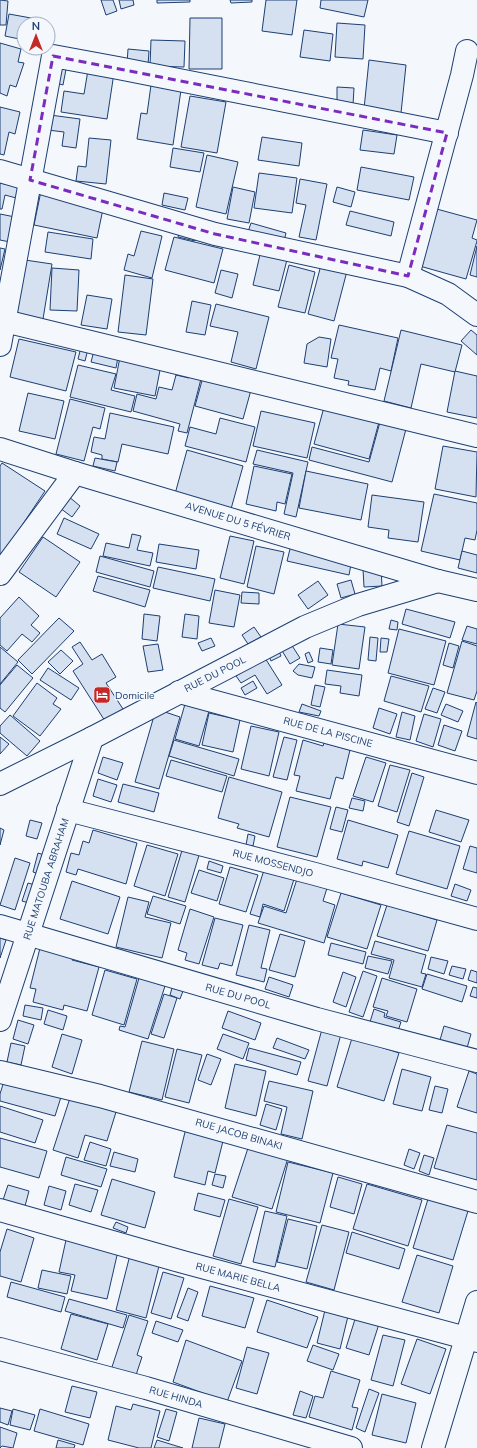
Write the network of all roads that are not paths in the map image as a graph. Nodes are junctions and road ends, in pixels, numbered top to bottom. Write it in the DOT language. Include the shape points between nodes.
graph roads {
  1 [pos="467,51"];
  2 [pos="447,134"];
  3 [pos="0,171"];
  4 [pos="30,180"];
  5 [pos="408,276"];
  6 [pos="477,315"];
  7 [pos="2,320"];
  8 [pos="0,345"];
  9 [pos="477,436"];
  10 [pos="0,449"];
  11 [pos="75,473"];
  12 [pos="0,574"];
  13 [pos="438,581"];
  14 [pos="477,590"];
  15 [pos="179,692"];
  16 [pos="92,738"];
  17 [pos="477,772"];
  18 [pos="0,784"];
  19 [pos="68,810"];
  20 [pos="477,919"];
  21 [pos="0,926"];
  22 [pos="28,934"];
  23 [pos="0,1020"];
  24 [pos="477,1061"];
  25 [pos="0,1072"];
  26 [pos="477,1202"];
  27 [pos="0,1210"];
  28 [pos="477,1302"];
  29 [pos="472,1339"];
  30 [pos="0,1349"];
  31 [pos="351,1448"];
  32 [pos="433,1448"];
  1 -- 2 [label="street"];
  2 -- 4 [label="street" via="53,56"];
  2 -- 5 [label="street"];
  3 -- 4 [label="street"];
  4 -- 5 [label="street" via="215,234"];
  4 -- 7 [label="street"];
  5 -- 6 [label="street" via="448,294"];
  7 -- 8 [label="street"];
  7 -- 9 [label="street"];
  10 -- 11 [label="street, AVENUE DU 5 FÉVRIER"];
  11 -- 12 [label="street"];
  11 -- 13 [label="street, AVENUE DU 5 FÉVRIER"];
  13 -- 14 [label="street, AVENUE DU 5 FÉVRIER"];
  13 -- 15 [label="street, RUE DU POOL" via="358,604 305,627"];
  15 -- 16 [label="street, RUE DU POOL"];
  15 -- 17 [label="street, RUE DE LA PISCINE"];
  16 -- 18 [label="street, RUE DU POOL"];
  16 -- 19 [label="street, RUE MATOUBA ABRAHAM"];
  19 -- 20 [label="street, RUE MOSSENDJO"];
  19 -- 22 [label="street, RUE MATOUBA ABRAHAM"];
  21 -- 22 [label="street, RUE DU POOL"];
  22 -- 23 [label="street, RUE MATOUBA ABRAHAM"];
  22 -- 24 [label="street, RUE DU POOL" via="317,1019"];
  25 -- 26 [label="street, RUE JACOB BINAKI" via="100,1096"];
  27 -- 29 [label="street, RUE MARIE BELLA"];
  28 -- 29 [label="street"];
  29 -- 32 [label="street"];
  30 -- 31 [label="street, RUE HINDA" via="146,1388"];
}
